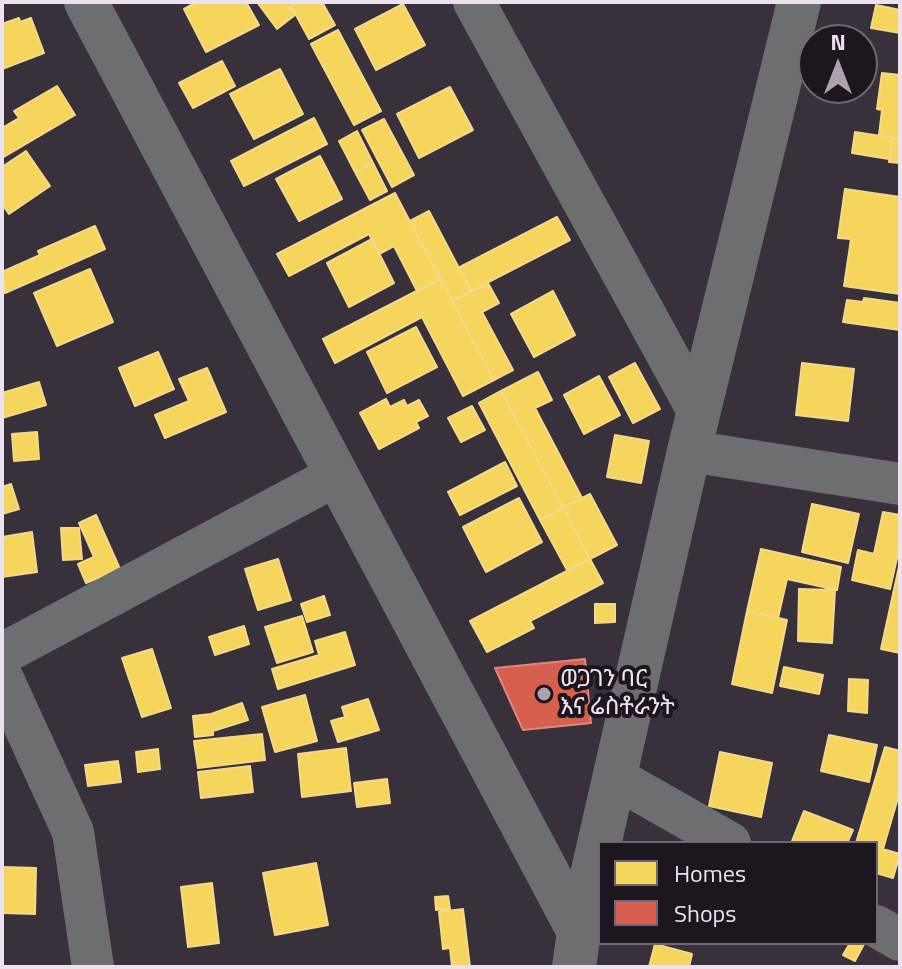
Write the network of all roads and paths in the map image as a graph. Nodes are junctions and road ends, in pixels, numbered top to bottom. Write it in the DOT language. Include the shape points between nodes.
graph roads {
  1 [pos="86,2"];
  2 [pos="474,2"];
  3 [pos="799,2"];
  4 [pos="693,431"];
  5 [pos="337,475"];
  6 [pos="900,484"];
  7 [pos="2,654"];
  8 [pos="2,677"];
  9 [pos="614,777"];
  10 [pos="600,841"];
  11 [pos="726,841"];
  12 [pos="598,851"];
  13 [pos="878,927"];
  14 [pos="900,940"];
  15 [pos="577,949"];
  16 [pos="93,967"];
  1 -- 5 [label="street"];
  2 -- 4 [label="street"];
  3 -- 4 [label="street"];
  4 -- 6 [label="street"];
  4 -- 9 [label="street"];
  5 -- 7 [label="street"];
  5 -- 15 [label="street"];
  8 -- 16 [label="street" via="73,832"];
  9 -- 10 [label="street"];
  9 -- 11 [label="street"];
  12 -- 15 [label="street"];
  13 -- 14 [label="street"];
}
